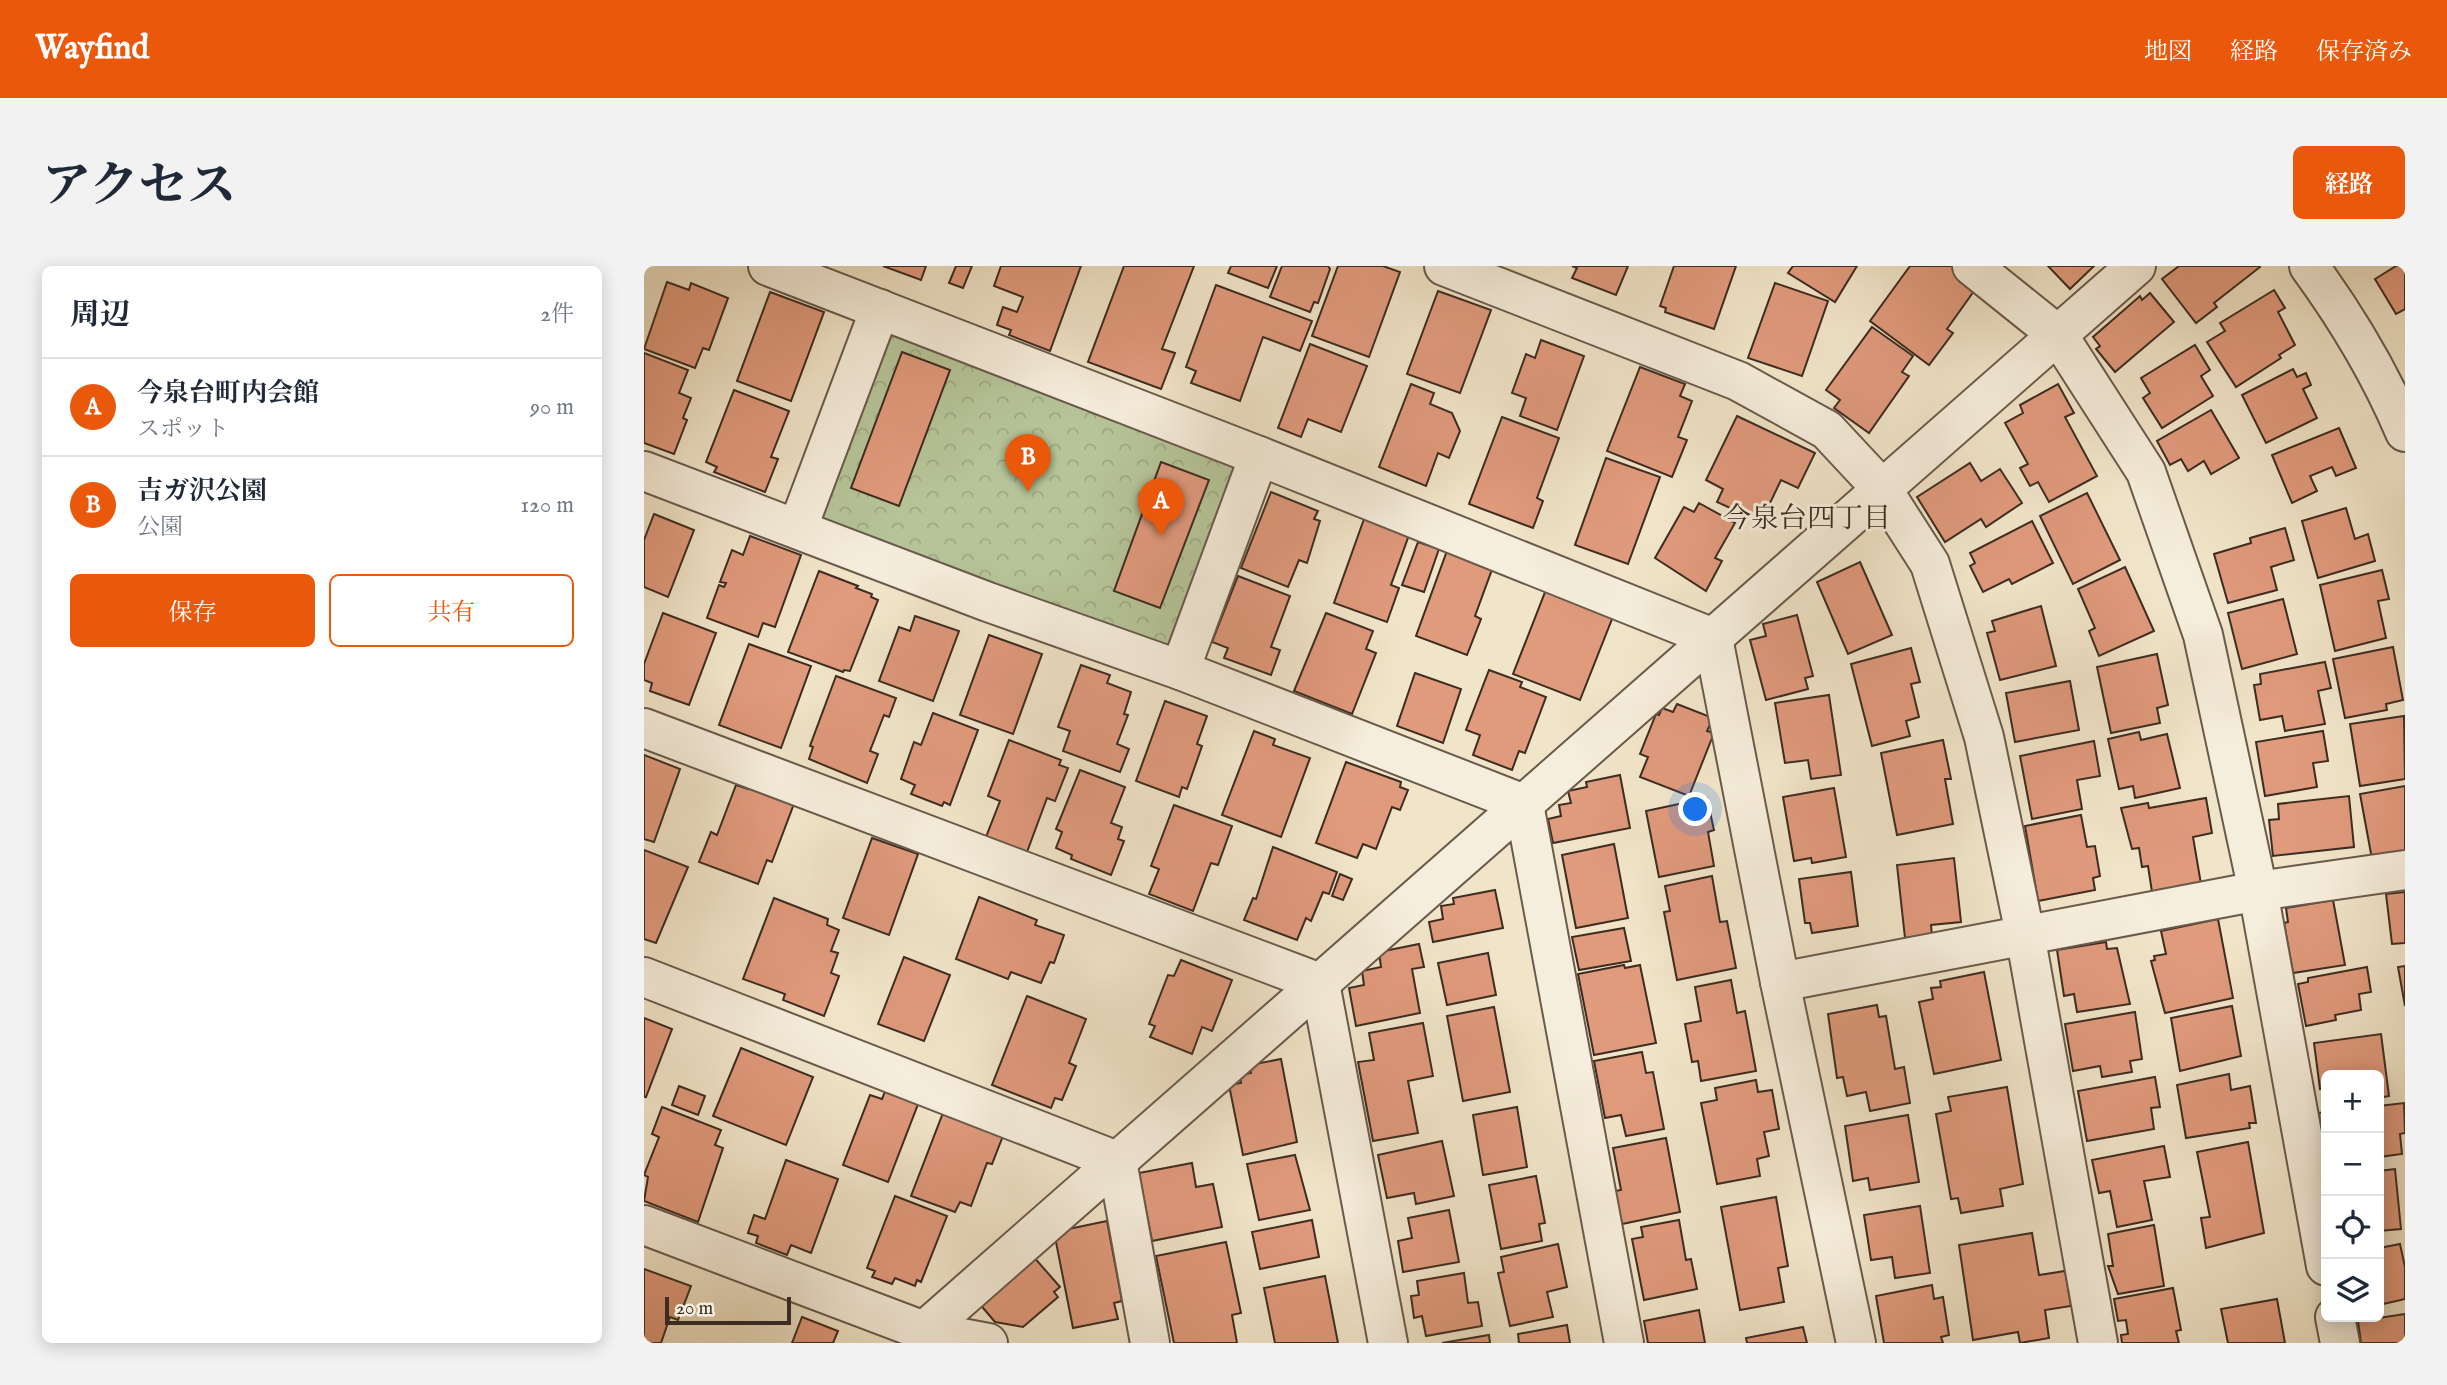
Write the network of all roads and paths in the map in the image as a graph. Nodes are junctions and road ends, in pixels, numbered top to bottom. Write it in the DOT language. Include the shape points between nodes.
graph roads {
  1 [pos="768,266"];
  2 [pos="1444,266"];
  3 [pos="1972,266"];
  4 [pos="2136,266"];
  5 [pos="2309,266"];
  6 [pos="880,309"];
  7 [pos="2058,335"];
  8 [pos="2405,432"];
  9 [pos="1259,456"];
  10 [pos="644,471"];
  11 [pos="1882,489"];
  12 [pos="798,527"];
  13 [pos="1713,638"];
  14 [pos="1180,670"];
  15 [pos="644,728"];
  16 [pos="1524,804"];
  17 [pos="2405,870"];
  18 [pos="2258,891"];
  19 [pos="2025,934"];
  20 [pos="644,977"];
  21 [pos="1780,982"];
  22 [pos="1320,983"];
  23 [pos="1117,1161"];
  24 [pos="644,1225"];
  25 [pos="2325,1259"];
  26 [pos="2336,1322"];
  27 [pos="924,1331"];
  28 [pos="988,1343"];
  29 [pos="1150,1343"];
  30 [pos="1388,1343"];
  31 [pos="1624,1343"];
  32 [pos="1856,1343"];
  33 [pos="2098,1343"];
  34 [pos="2340,1343"];
  1 -- 6 [label="street"];
  2 -- 11 [label="street" via="1738,381 1827,430"];
  3 -- 7 [label="street"];
  4 -- 7 [label="street"];
  5 -- 8 [label="street" via="2341,310 2388,392"];
  6 -- 9 [label="street"];
  6 -- 12 [label="street"];
  7 -- 11 [label="street"];
  7 -- 18 [label="street" via="2146,472 2203,635"];
  9 -- 13 [label="street"];
  9 -- 14 [label="street"];
  10 -- 12 [label="street"];
  11 -- 13 [label="street"];
  11 -- 19 [label="street" via="1930,564 1984,737"];
  12 -- 14 [label="street" via="988,602"];
  13 -- 16 [label="street"];
  13 -- 21 [label="street"];
  14 -- 16 [label="street"];
  15 -- 22 [label="street"];
  16 -- 22 [label="street"];
  16 -- 31 [label="street"];
  17 -- 18 [label="street"];
  18 -- 19 [label="street"];
  18 -- 25 [label="street"];
  19 -- 21 [label="street"];
  19 -- 33 [label="street"];
  20 -- 23 [label="street"];
  21 -- 32 [label="street"];
  22 -- 23 [label="street"];
  22 -- 30 [label="street"];
  23 -- 27 [label="street"];
  23 -- 29 [label="street"];
  24 -- 27 [label="street"];
  26 -- 34 [label="street"];
  27 -- 28 [label="street"];
}
